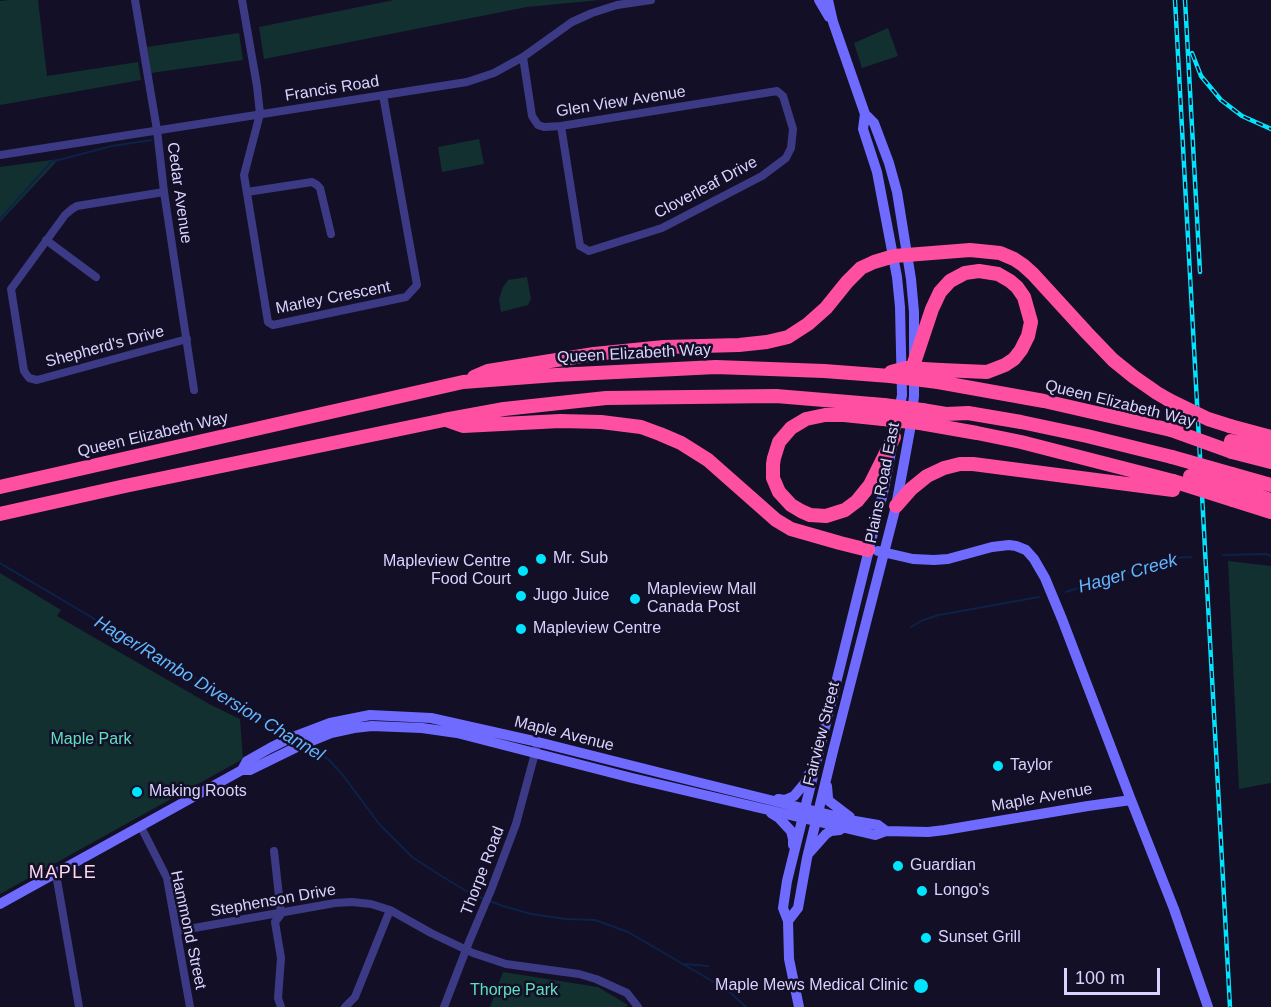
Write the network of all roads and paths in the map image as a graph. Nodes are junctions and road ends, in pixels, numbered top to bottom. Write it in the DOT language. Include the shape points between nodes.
graph roads {
  1 [pos="135,0"];
  2 [pos="242,0"];
  3 [pos="651,0"];
  4 [pos="819,0"];
  5 [pos="828,0"];
  6 [pos="616,3"];
  7 [pos="833,22"];
  8 [pos="523,57"];
  9 [pos="777,91"];
  10 [pos="383,95"];
  11 [pos="260,114"];
  12 [pos="865,114"];
  13 [pos="561,126"];
  14 [pos="157,130"];
  15 [pos="0,155"];
  16 [pos="165,192"];
  17 [pos="247,192"];
  18 [pos="331,234"];
  19 [pos="46,240"];
  20 [pos="900,256"];
  21 [pos="96,277"];
  22 [pos="187,339"];
  23 [pos="914,363"];
  24 [pos="939,376"];
  25 [pos="463,382"];
  26 [pos="194,390"];
  27 [pos="884,412"];
  28 [pos="946,414"];
  29 [pos="921,417"];
  30 [pos="444,420"];
  31 [pos="894,437"];
  32 [pos="1271,437"];
  33 [pos="1232,446"];
  34 [pos="1271,450"];
  35 [pos="1271,462"];
  36 [pos="1173,481"];
  37 [pos="1271,485"];
  38 [pos="0,487"];
  39 [pos="1233,487"];
  40 [pos="1271,500"];
  41 [pos="896,506"];
  42 [pos="1271,512"];
  43 [pos="0,514"];
  44 [pos="868,550"];
  45 [pos="883,552"];
  46 [pos="823,736"];
  47 [pos="538,742"];
  48 [pos="534,753"];
  49 [pos="830,764"];
  50 [pos="242,770"];
  51 [pos="1131,800"];
  52 [pos="766,804"];
  53 [pos="803,813"];
  54 [pos="817,817"];
  55 [pos="854,826"];
  56 [pos="141,827"];
  57 [pos="274,851"];
  58 [pos="793,855"];
  59 [pos="807,858"];
  60 [pos="56,874"];
  61 [pos="0,904"];
  62 [pos="390,910"];
  63 [pos="281,914"];
  64 [pos="788,921"];
  65 [pos="177,931"];
  66 [pos="466,950"];
  67 [pos="79,1007"];
  68 [pos="190,1007"];
  69 [pos="281,1007"];
  70 [pos="345,1007"];
  71 [pos="444,1007"];
  72 [pos="638,1007"];
  73 [pos="798,1007"];
  74 [pos="1208,1007"];
  1 -- 14 [label="street, Cedar Avenue"];
  2 -- 11 [label="street"];
  3 -- 6 [label="street, Francis Road"];
  4 -- 7 [label="main road, Plains Road East"];
  5 -- 7 [label="main road, Plains Road East"];
  6 -- 8 [label="street, Francis Road" via="572,22"];
  7 -- 12 [label="main road, Plains Road East"];
  8 -- 10 [label="street, Francis Road" via="467,82"];
  8 -- 13 [label="street, Glen View Avenue" via="534,120 544,127"];
  9 -- 13 [label="street, Glen View Avenue"];
  9 -- 13 [label="street, Cloverleaf Drive" via="783,96 793,129 792,148 786,158 762,176 662,228 589,251 580,246"];
  10 -- 11 [label="street, Francis Road"];
  10 -- 17 [label="street, Marley Crescent" via="417,285 406,297 273,325 268,322"];
  11 -- 14 [label="street, Francis Road"];
  11 -- 17 [label="street, Marley Crescent" via="244,176"];
  12 -- 20 [label="main road, Plains Road East" via="863,129"];
  12 -- 20 [label="main road, Plains Road East" via="874,123 897,192"];
  14 -- 15 [label="street, Francis Road"];
  14 -- 16 [label="street, Cedar Avenue"];
  16 -- 19 [label="street, Shepherd's Drive" via="77,206 65,214"];
  16 -- 22 [label="street, Cedar Avenue"];
  17 -- 18 [label="street" via="312,182 320,188"];
  19 -- 21 [label="street"];
  19 -- 22 [label="street, Shepherd's Drive" via="11,289 24,371 29,378 37,380"];
  20 -- 23 [label="main road, Plains Road East" via="911,279"];
  20 -- 25 [label="highway" via="861,268 826,308 788,337 739,345 594,354 488,370"];
  20 -- 31 [label="main road, Plains Road East" via="902,395"];
  20 -- 32 [label="highway, bridge" via="970,250 1000,253 1014,259 1034,274 1113,360 1142,382 1208,419"];
  22 -- 26 [label="street, Cedar Avenue"];
  23 -- 24 [label="highway" via="932,309 950,281 979,271 1010,281 1024,297 1031,322 1022,350 1005,365 987,372"];
  23 -- 41 [label="main road, Plains Road East" via="910,429"];
  24 -- 25 [label="highway, Queen Elizabeth Way, bridge" via="716,367"];
  24 -- 33 [label="highway, Queen Elizabeth Way, bridge"];
  25 -- 38 [label="highway, Queen Elizabeth Way"];
  27 -- 29 [label="highway, bridge"];
  27 -- 30 [label="highway" via="776,396 606,398"];
  27 -- 31 [label="highway" via="825,415 806,419 791,428 779,442 772,464 779,492 791,505 810,515 826,516 845,510 870,485"];
  28 -- 29 [label="highway"];
  28 -- 36 [label="highway" via="1022,433"];
  28 -- 39 [label="highway, bridge" via="968,413 1021,422 1172,457"];
  29 -- 36 [label="highway"];
  30 -- 43 [label="highway"];
  30 -- 44 [label="highway" via="463,426 560,421 641,427 681,443 708,460 791,529"];
  31 -- 44 [label="main road, Plains Road East"];
  33 -- 34 [label="highway"];
  33 -- 35 [label="highway, Queen Elizabeth Way"];
  36 -- 39 [label="highway, bridge"];
  36 -- 41 [label="highway" via="960,464 927,476"];
  37 -- 39 [label="highway"];
  39 -- 40 [label="highway"];
  39 -- 42 [label="highway"];
  41 -- 45 [label="main road, Plains Road East"];
  44 -- 45 [label="main road"];
  44 -- 46 [label="main road, Fairview Street"];
  45 -- 49 [label="main road, Fairview Street"];
  45 -- 51 [label="main road, Plains Road East" via="940,560 1010,545 1030,554 1062,619"];
  46 -- 52 [label="main road" via="800,790 785,800"];
  46 -- 53 [label="main road, Fairview Street"];
  47 -- 48 [label="street, Thorpe Road"];
  47 -- 50 [label="main road, Maple Avenue" via="431,718 370,715 330,723 288,739 246,761"];
  47 -- 52 [label="main road, Maple Avenue"];
  48 -- 50 [label="main road, Maple Avenue" via="457,733 372,726 331,733 250,770"];
  48 -- 52 [label="main road, Maple Avenue" via="632,778"];
  48 -- 66 [label="street, Thorpe Road" via="516,824"];
  49 -- 54 [label="main road, Fairview Street"];
  49 -- 55 [label="main road" via="828,798"];
  50 -- 56 [label="main road, Maple Avenue"];
  51 -- 55 [label="main road, Maple Avenue" via="936,831 886,831 878,825"];
  51 -- 74 [label="main road, Plains Road East"];
  52 -- 53 [label="main road, Maple Avenue"];
  52 -- 58 [label="main road" via="791,831"];
  53 -- 54 [label="main road, Maple Avenue"];
  53 -- 58 [label="main road, Fairview Street"];
  54 -- 55 [label="main road, Maple Avenue"];
  54 -- 59 [label="main road, Fairview Street"];
  55 -- 59 [label="main road" via="831,831"];
  56 -- 60 [label="main road, Maple Avenue"];
  56 -- 65 [label="street, Hammond Street" via="167,878"];
  57 -- 63 [label="street"];
  58 -- 64 [label="main road, Fairview Street" via="783,908"];
  59 -- 64 [label="main road, Fairview Street" via="798,908"];
  60 -- 61 [label="main road, Maple Avenue"];
  60 -- 67 [label="street"];
  62 -- 63 [label="street, Stephenson Drive" via="352,902"];
  62 -- 66 [label="street, Stephenson Drive"];
  62 -- 70 [label="street" via="355,997"];
  63 -- 65 [label="street, Stephenson Drive"];
  63 -- 69 [label="street" via="275,922 281,957"];
  64 -- 73 [label="main road, Fairview Street" via="789,959"];
  65 -- 68 [label="street, Hammond Street"];
  66 -- 71 [label="street, Thorpe Road"];
  66 -- 72 [label="street, Stephenson Drive" via="506,964 596,979 627,993"];
}
